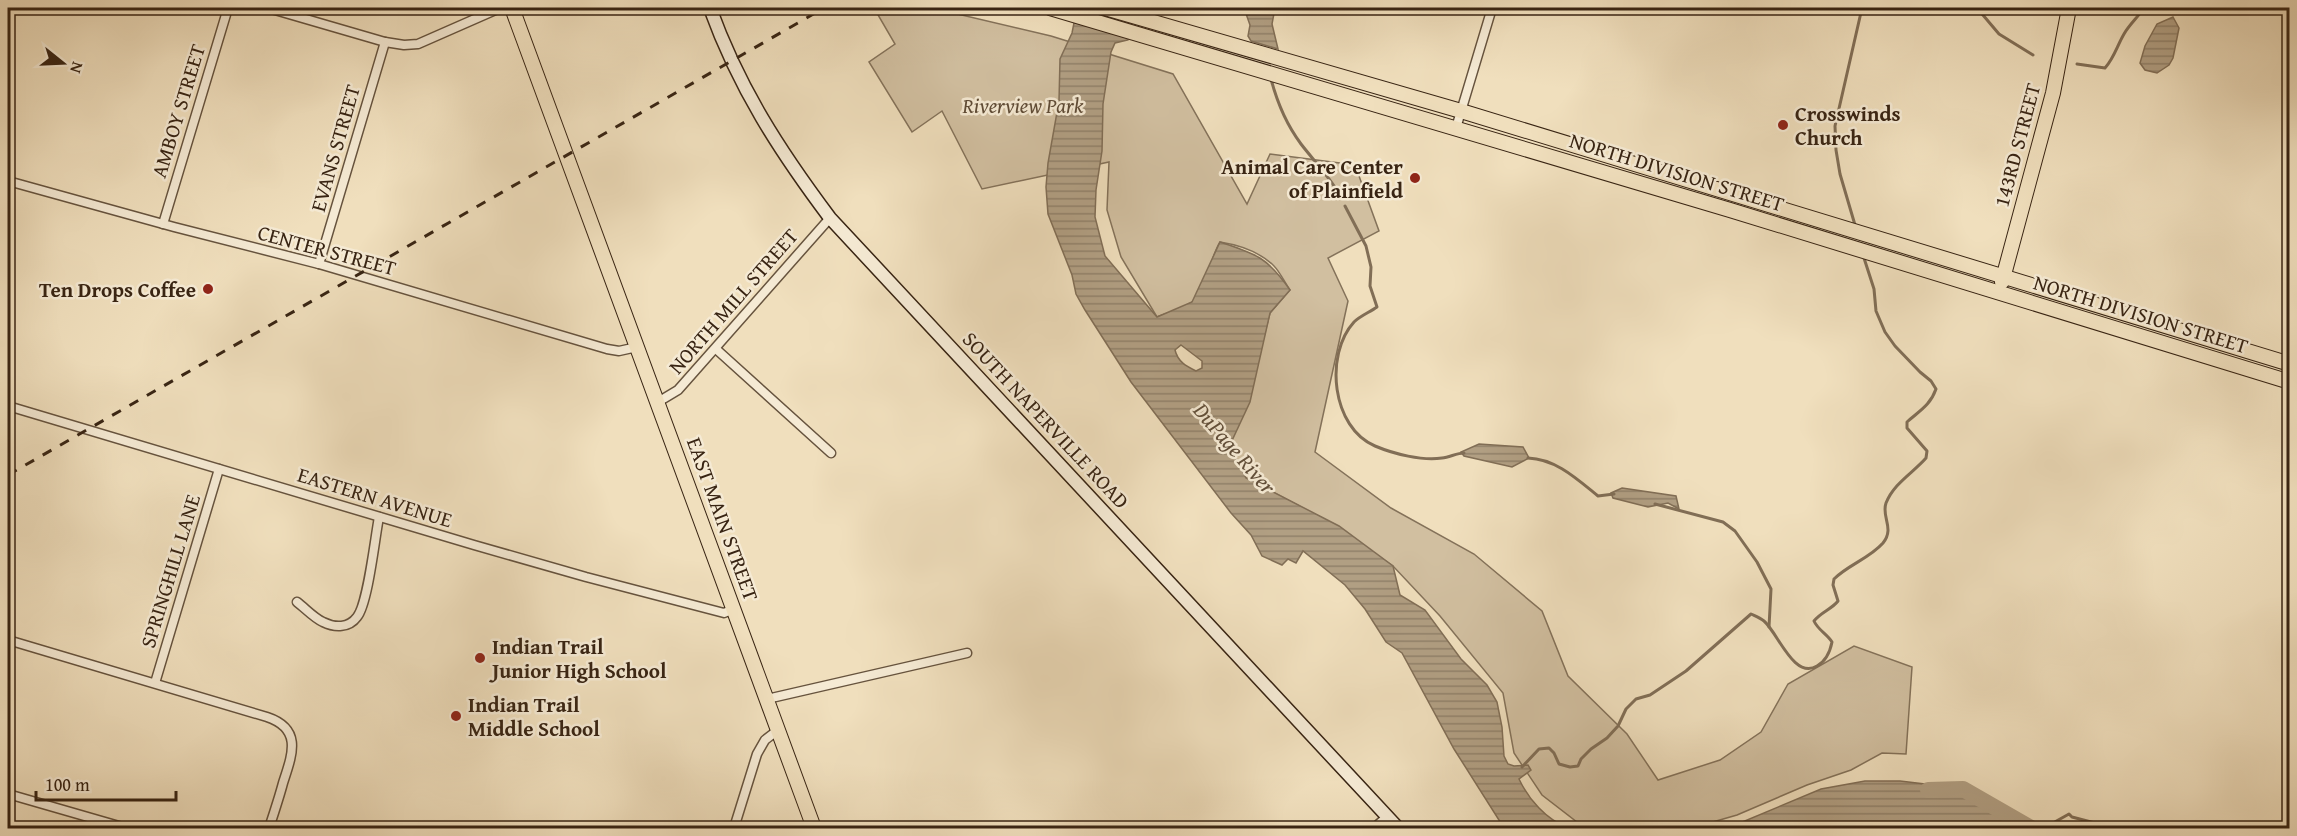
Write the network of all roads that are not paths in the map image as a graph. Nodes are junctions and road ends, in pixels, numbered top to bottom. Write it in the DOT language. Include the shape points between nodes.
graph roads {
  1 [pos="228,8"];
  2 [pos="268,8"];
  3 [pos="500,8"];
  4 [pos="512,8"];
  5 [pos="710,8"];
  6 [pos="1105,8"];
  7 [pos="1492,8"];
  8 [pos="2069,8"];
  9 [pos="1056,9"];
  10 [pos="385,42"];
  11 [pos="1461,111"];
  12 [pos="1456,128"];
  13 [pos="8,181"];
  14 [pos="1736,194"];
  15 [pos="1730,210"];
  16 [pos="830,218"];
  17 [pos="163,225"];
  18 [pos="319,264"];
  19 [pos="2004,275"];
  20 [pos="1999,292"];
  21 [pos="637,348"];
  22 [pos="716,349"];
  23 [pos="2289,364"];
  24 [pos="2289,382"];
  25 [pos="658,402"];
  26 [pos="8,406"];
  27 [pos="831,453"];
  28 [pos="219,469"];
  29 [pos="379,517"];
  30 [pos="297,602"];
  31 [pos="734,609"];
  32 [pos="8,640"];
  33 [pos="967,653"];
  34 [pos="155,683"];
  35 [pos="767,699"];
  36 [pos="778,730"];
  37 [pos="8,794"];
  38 [pos="1388,816"];
  39 [pos="126,828"];
  40 [pos="269,828"];
  41 [pos="734,828"];
  42 [pos="814,828"];
  43 [pos="1374,828"];
  44 [pos="1398,828"];
  1 -- 17 [label="street, AMBOY STREET"];
  2 -- 10 [label="street"];
  3 -- 10 [label="street" via="418,44"];
  4 -- 21 [label="main road, EAST MAIN STREET"];
  5 -- 16 [label="main road, SOUTH NAPERVILLE ROAD" via="730,61 764,124"];
  6 -- 11 [label="main road, NORTH DIVISION STREET"];
  7 -- 11 [label="street"];
  8 -- 19 [label="main road, 143RD STREET" via="2053,93"];
  9 -- 12 [label="main road, NORTH DIVISION STREET"];
  10 -- 18 [label="street, EVANS STREET"];
  11 -- 12 [label="street"];
  11 -- 14 [label="main road, NORTH DIVISION STREET"];
  12 -- 15 [label="main road, NORTH DIVISION STREET"];
  13 -- 17 [label="street, CENTER STREET"];
  14 -- 15 [label="main road"];
  14 -- 19 [label="main road, NORTH DIVISION STREET"];
  15 -- 20 [label="main road, NORTH DIVISION STREET"];
  16 -- 22 [label="street, NORTH MILL STREET"];
  16 -- 38 [label="main road, SOUTH NAPERVILLE ROAD"];
  17 -- 18 [label="street, CENTER STREET"];
  18 -- 21 [label="street, CENTER STREET" via="607,349"];
  19 -- 20 [label="main road, 143RD STREET"];
  19 -- 23 [label="main road, NORTH DIVISION STREET"];
  20 -- 24 [label="main road, NORTH DIVISION STREET"];
  21 -- 25 [label="main road, EAST MAIN STREET"];
  22 -- 25 [label="street, NORTH MILL STREET" via="678,390"];
  22 -- 27 [label="street"];
  25 -- 31 [label="main road, EAST MAIN STREET"];
  26 -- 28 [label="street, EASTERN AVENUE"];
  28 -- 29 [label="street, EASTERN AVENUE"];
  28 -- 34 [label="street, SPRINGHILL LANE"];
  29 -- 30 [label="street" via="357,618 345,626 335,626 323,622"];
  29 -- 31 [label="street, EASTERN AVENUE" via="723,613"];
  31 -- 35 [label="main road, EAST MAIN STREET"];
  32 -- 34 [label="street"];
  33 -- 35 [label="street"];
  34 -- 40 [label="street" via="274,719 288,731 292,753"];
  35 -- 36 [label="main road, EAST MAIN STREET"];
  36 -- 41 [label="street" via="765,740 757,754"];
  36 -- 42 [label="main road, EAST MAIN STREET"];
  37 -- 39 [label="street"];
  38 -- 43 [label="street"];
  38 -- 44 [label="main road, SOUTH NAPERVILLE ROAD"];
}
